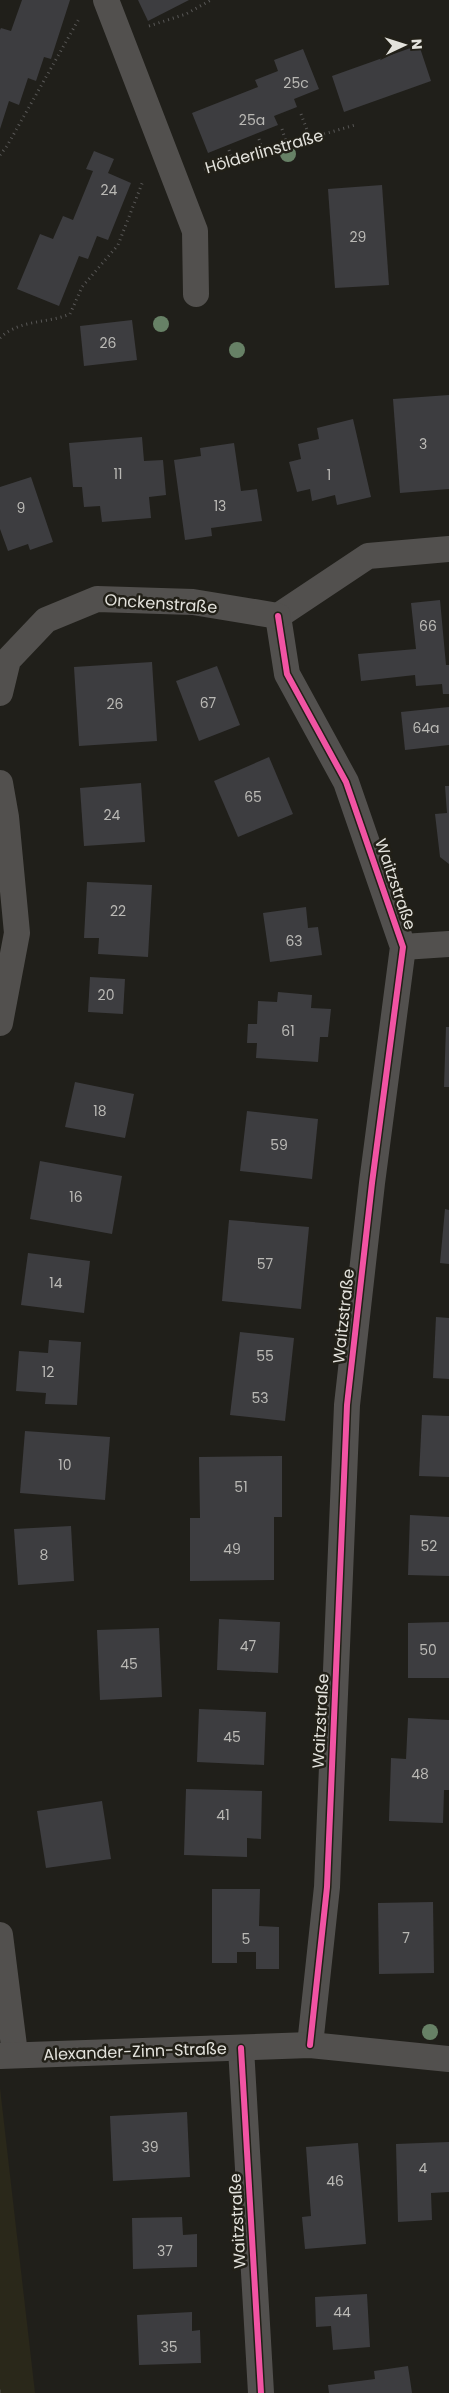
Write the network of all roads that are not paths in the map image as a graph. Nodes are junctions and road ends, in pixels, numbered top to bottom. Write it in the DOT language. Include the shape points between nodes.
graph roads {
  1 [pos="95,4"];
  2 [pos="196,294"];
  3 [pos="449,549"];
  4 [pos="278,616"];
  5 [pos="0,693"];
  6 [pos="0,783"];
  7 [pos="449,944"];
  8 [pos="403,947"];
  9 [pos="0,1023"];
  10 [pos="0,1935"];
  11 [pos="310,2045"];
  12 [pos="241,2048"];
  13 [pos="8,2055"];
  14 [pos="449,2059"];
  15 [pos="261,2393"];
  1 -- 2 [label="street" via="118,31 195,231"];
  3 -- 4 [label="street" via="368,556"];
  4 -- 5 [label="street, Onckenstraße" via="193,602 97,599 46,620 8,660"];
  4 -- 8 [label="street, Waitzstraße" via="287,674 346,782"];
  6 -- 9 [label="street" via="17,933"];
  7 -- 8 [label="street"];
  8 -- 11 [label="street, Waitzstraße" via="347,1405 326,1887"];
  10 -- 13 [label="street"];
  11 -- 12 [label="street, Alexander-Zinn-Straße"];
  11 -- 14 [label="street, Alexander-Zinn-Straße"];
  12 -- 13 [label="street, Alexander-Zinn-Straße"];
  12 -- 15 [label="street, Waitzstraße"];
}
